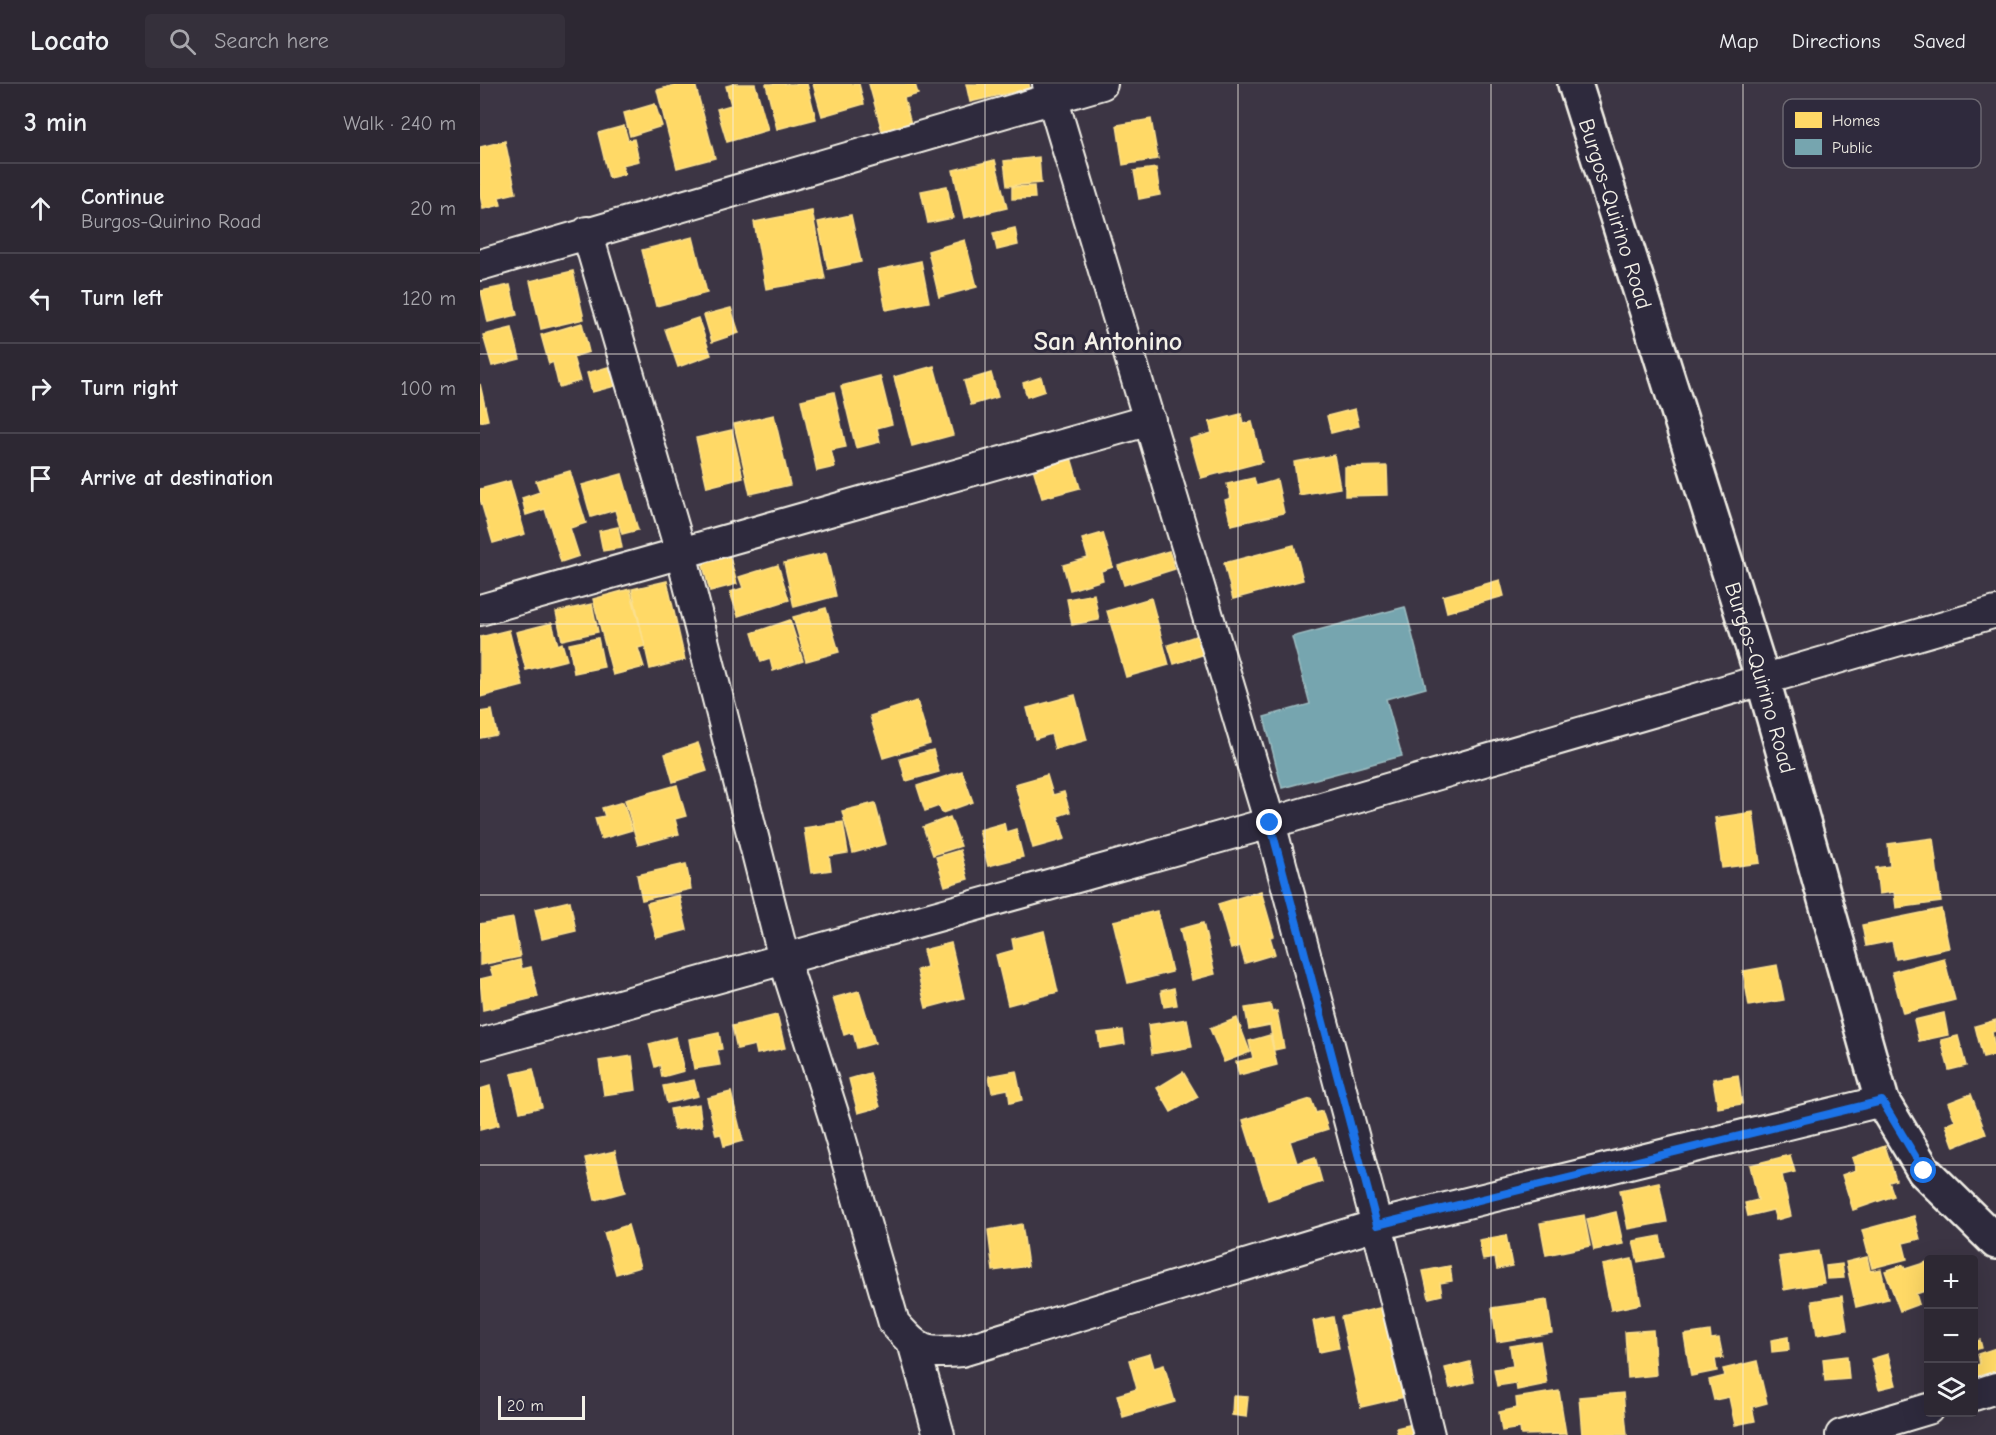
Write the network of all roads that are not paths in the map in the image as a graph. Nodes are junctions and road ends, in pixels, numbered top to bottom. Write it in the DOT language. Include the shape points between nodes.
graph roads {
  1 [pos="1102,84"];
  2 [pos="1575,84"];
  3 [pos="1049,91"];
  4 [pos="587,232"];
  5 [pos="480,265"];
  6 [pos="1150,420"];
  7 [pos="681,553"];
  8 [pos="480,610"];
  9 [pos="1996,612"];
  10 [pos="1763,681"];
  11 [pos="1270,823"];
  12 [pos="784,959"];
  13 [pos="480,1044"];
  14 [pos="1882,1101"];
  15 [pos="1377,1225"];
  16 [pos="1996,1242"];
  17 [pos="914,1346"];
  18 [pos="1996,1388"];
  19 [pos="1978,1394"];
  20 [pos="1924,1410"];
  21 [pos="939,1435"];
  22 [pos="1429,1435"];
  23 [pos="1841,1435"];
  1 -- 3 [label="street"];
  2 -- 10 [label="street, Burgos-Quirino Road"];
  3 -- 4 [label="street"];
  3 -- 6 [label="street"];
  4 -- 5 [label="street"];
  4 -- 7 [label="street"];
  6 -- 7 [label="street"];
  6 -- 11 [label="street"];
  7 -- 8 [label="street"];
  7 -- 12 [label="street"];
  9 -- 10 [label="street"];
  10 -- 11 [label="street"];
  10 -- 14 [label="street, Burgos-Quirino Road"];
  11 -- 12 [label="street"];
  11 -- 15 [label="street"];
  12 -- 13 [label="street"];
  12 -- 17 [label="street" via="894,1323"];
  14 -- 15 [label="street"];
  14 -- 16 [label="street, Burgos-Quirino Road" via="1924,1171"];
  15 -- 17 [label="street" via="962,1352 934,1353"];
  15 -- 22 [label="street"];
  17 -- 21 [label="street"];
  18 -- 19 [label="street"];
  20 -- 23 [label="street"];
}
